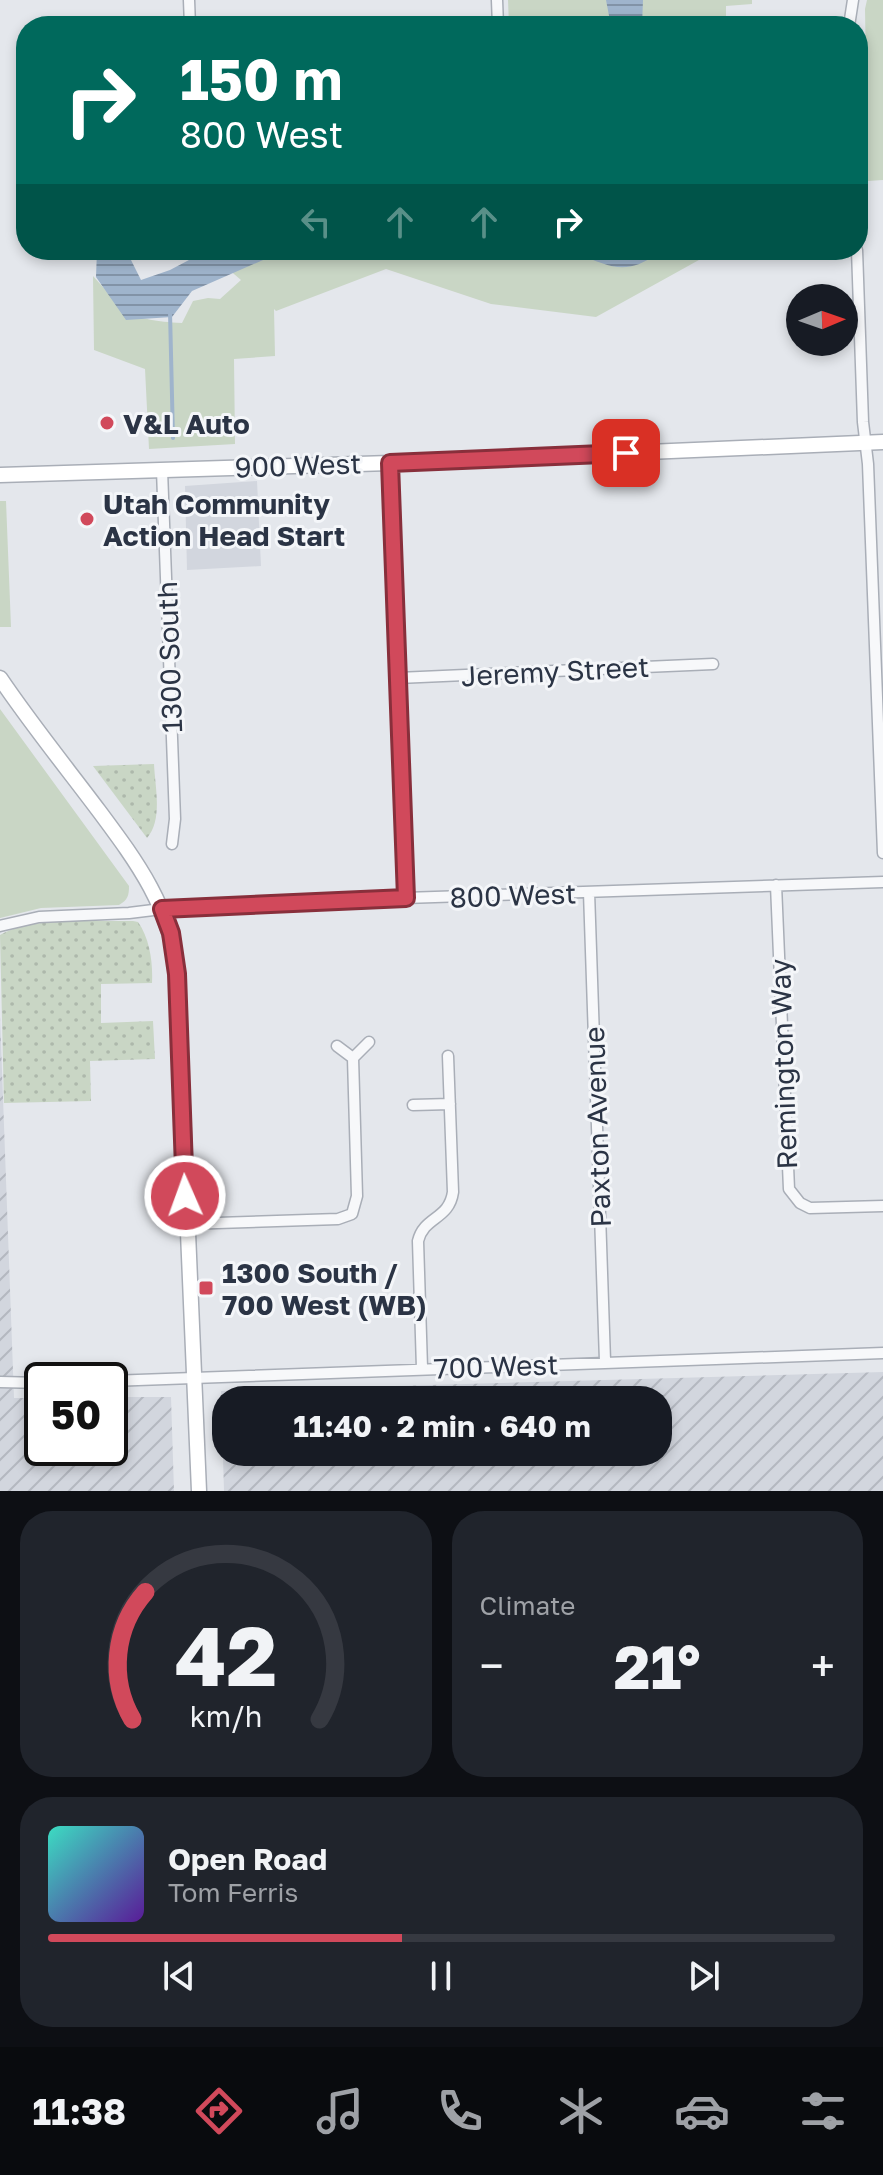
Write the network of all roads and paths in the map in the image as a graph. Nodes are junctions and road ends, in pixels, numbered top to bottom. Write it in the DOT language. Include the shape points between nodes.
graph roads {
  1 [pos="857,260"];
  2 [pos="883,442"];
  3 [pos="867,443"];
  4 [pos="390,463"];
  5 [pos="162,470"];
  6 [pos="0,475"];
  7 [pos="879,661"];
  8 [pos="713,664"];
  9 [pos="0,678"];
  10 [pos="398,678"];
  11 [pos="172,844"];
  12 [pos="883,853"];
  13 [pos="883,882"];
  14 [pos="776,885"];
  15 [pos="589,892"];
  16 [pos="406,898"];
  17 [pos="162,909"];
  18 [pos="0,926"];
  19 [pos="369,1042"];
  20 [pos="337,1046"];
  21 [pos="448,1056"];
  22 [pos="353,1058"];
  23 [pos="450,1104"];
  24 [pos="413,1105"];
  25 [pos="883,1206"];
  26 [pos="186,1224"];
  27 [pos="883,1353"];
  28 [pos="605,1361"];
  29 [pos="422,1368"];
  30 [pos="193,1379"];
  31 [pos="128,1381"];
  32 [pos="0,1382"];
  33 [pos="24,1383"];
  34 [pos="199,1491"];
  1 -- 3 [label="street"];
  2 -- 3 [label="main road, 900 West"];
  3 -- 4 [label="main road, 900 West"];
  3 -- 7 [label="street"];
  4 -- 5 [label="main road, 900 West"];
  4 -- 10 [label="street"];
  5 -- 6 [label="main road, 900 West"];
  5 -- 11 [label="street, 1300 South"];
  7 -- 12 [label="street"];
  8 -- 10 [label="street, Jeremy Street"];
  9 -- 17 [label="main road" via="130,852"];
  10 -- 16 [label="street"];
  13 -- 14 [label="street, 800 West"];
  14 -- 15 [label="street, 800 West"];
  14 -- 25 [label="street, Remington Way" via="789,1189 810,1208"];
  15 -- 16 [label="street, 800 West"];
  15 -- 28 [label="street, Paxton Avenue"];
  16 -- 17 [label="street, 800 West"];
  17 -- 18 [label="street, 800 West" via="39,917"];
  17 -- 26 [label="main road" via="177,974"];
  19 -- 22 [label="street"];
  20 -- 22 [label="street"];
  21 -- 23 [label="street"];
  22 -- 26 [label="street" via="357,1196 352,1214 338,1219"];
  23 -- 24 [label="street"];
  23 -- 29 [label="street" via="452,1199 447,1210 423,1228 418,1241"];
  26 -- 30 [label="main road"];
  27 -- 28 [label="street, 700 West"];
  28 -- 29 [label="street, 700 West"];
  29 -- 30 [label="street, 700 West"];
  30 -- 31 [label="street, 700 West"];
  30 -- 34 [label="main road"];
  32 -- 33 [label="street"];
}
